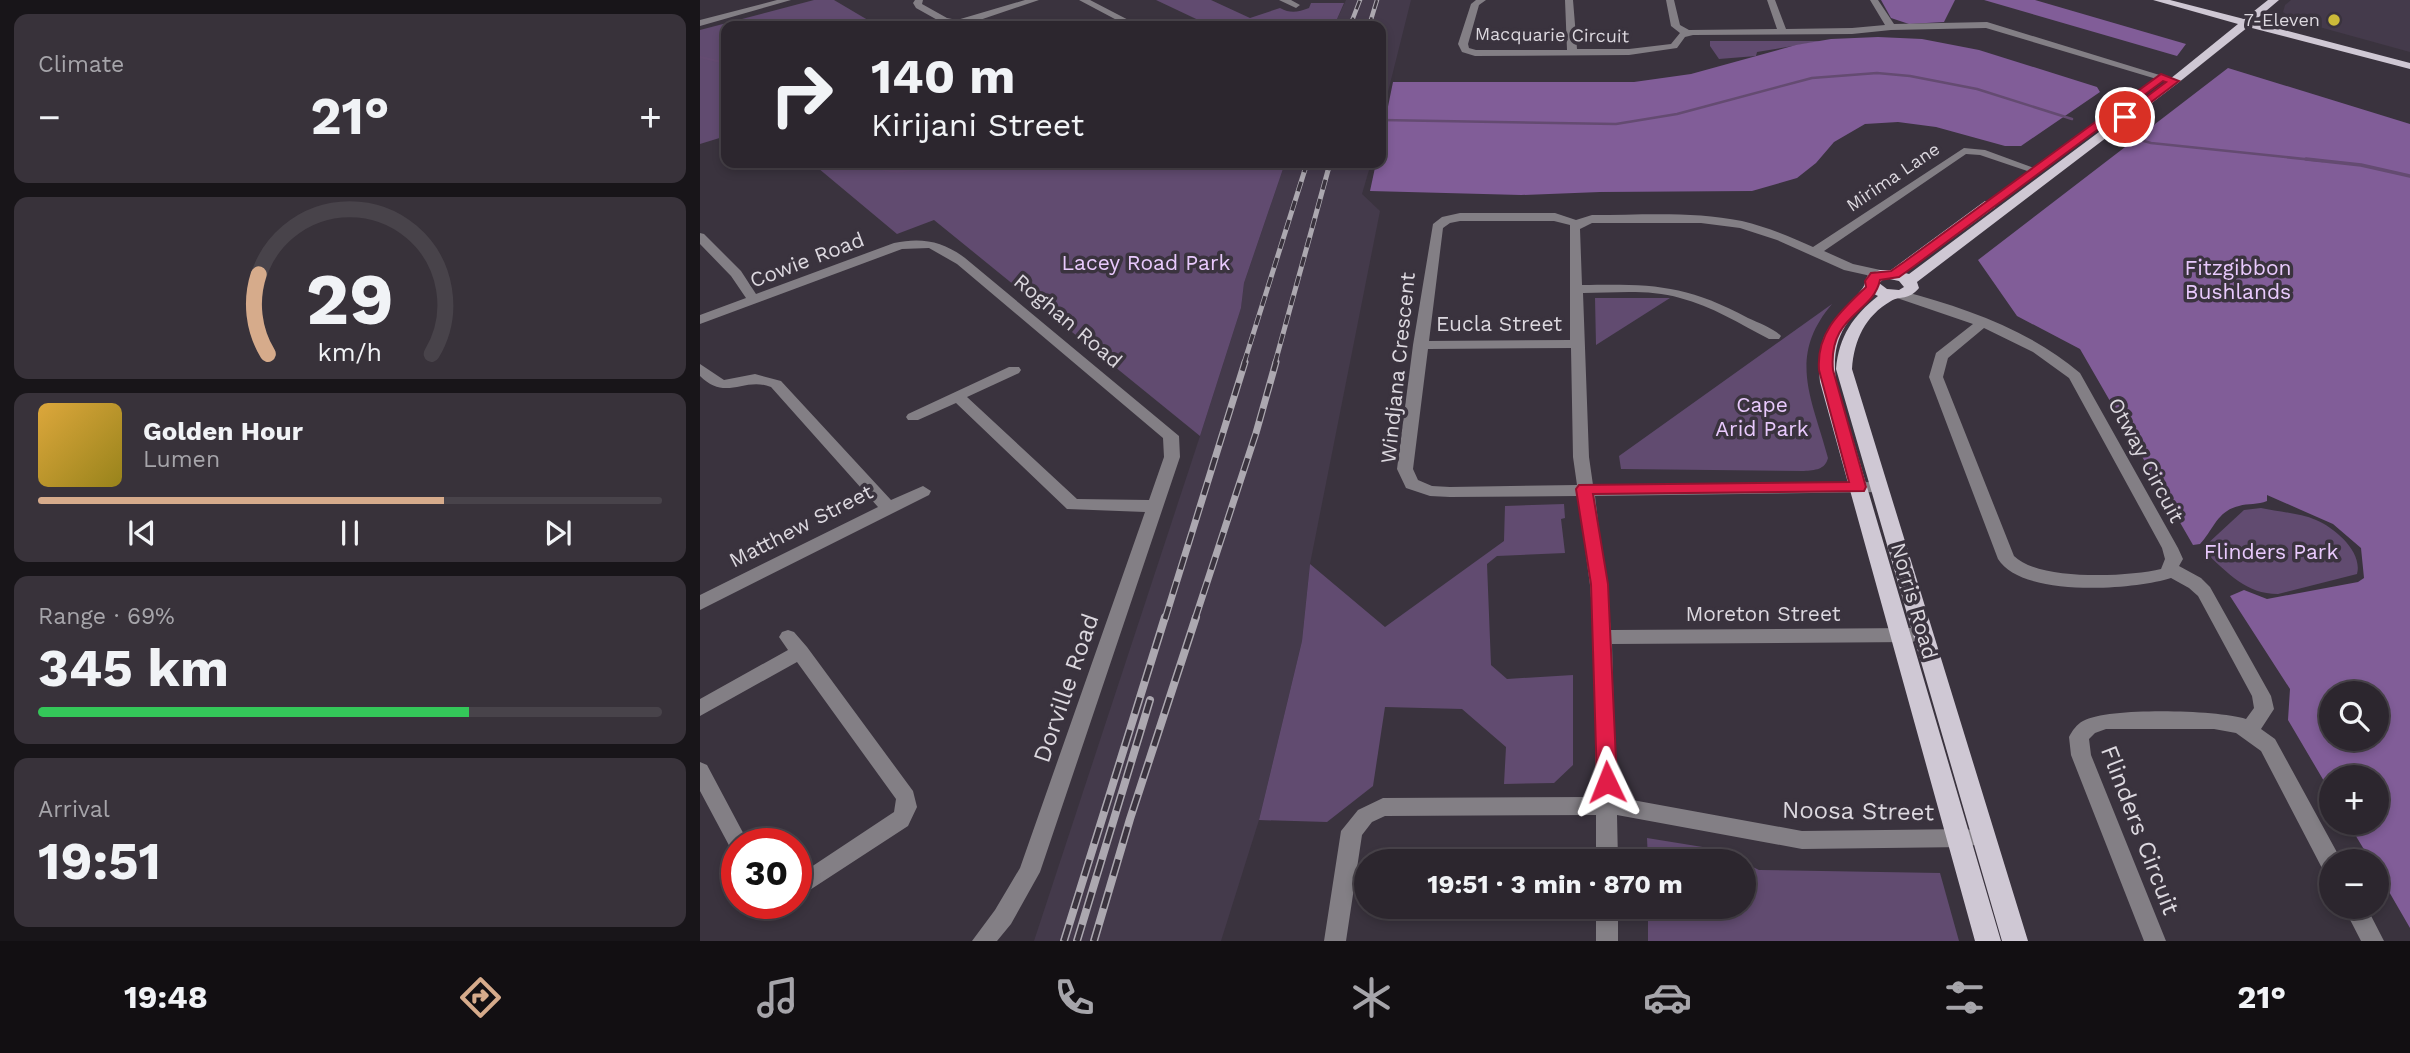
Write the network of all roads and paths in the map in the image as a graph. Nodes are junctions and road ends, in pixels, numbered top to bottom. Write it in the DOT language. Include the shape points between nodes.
graph roads {
  1 [pos="787,0"];
  2 [pos="919,0"];
  3 [pos="1035,0"];
  4 [pos="1083,0"];
  5 [pos="1283,0"];
  6 [pos="1482,0"];
  7 [pos="1569,0"];
  8 [pos="1670,0"];
  9 [pos="1771,0"];
  10 [pos="1874,0"];
  11 [pos="2158,0"];
  12 [pos="2182,0"];
  13 [pos="2266,2"];
  14 [pos="1296,5"];
  15 [pos="2242,19"];
  16 [pos="946,21"];
  17 [pos="969,21"];
  18 [pos="1125,21"];
  19 [pos="700,23"];
  20 [pos="2280,25"];
  21 [pos="1891,27"];
  22 [pos="1783,32"];
  23 [pos="1687,33"];
  24 [pos="1572,53"];
  25 [pos="2410,59"];
  26 [pos="2410,66"];
  27 [pos="2167,79"];
  28 [pos="2036,170"];
  29 [pos="1578,224"];
  30 [pos="702,243"];
  31 [pos="928,243"];
  32 [pos="1814,252"];
  33 [pos="1891,285"];
  34 [pos="1575,289"];
  35 [pos="754,301"];
  36 [pos="700,320"];
  37 [pos="1981,324"];
  38 [pos="1773,336"];
  39 [pos="1577,344"];
  40 [pos="1420,345"];
  41 [pos="700,368"];
  42 [pos="1014,370"];
  43 [pos="957,396"];
  44 [pos="913,417"];
  45 [pos="1174,441"];
  46 [pos="1868,487"];
  47 [pos="1584,489"];
  48 [pos="923,491"];
  49 [pos="1154,506"];
  50 [pos="888,508"];
  51 [pos="2171,570"];
  52 [pos="700,603"];
  53 [pos="1900,635"];
  54 [pos="1923,635"];
  55 [pos="1603,637"];
  56 [pos="700,708"];
  57 [pos="2249,730"];
  58 [pos="700,771"];
  59 [pos="1608,806"];
  60 [pos="730,828"];
  61 [pos="1959,838"];
  62 [pos="1984,838"];
  63 [pos="1607,849"];
  64 [pos="2324,849"];
  65 [pos="812,878"];
  66 [pos="1607,919"];
  67 [pos="2361,919"];
  68 [pos="983,941"];
  69 [pos="1335,941"];
  70 [pos="1607,941"];
  71 [pos="1988,941"];
  72 [pos="2015,941"];
  73 [pos="2155,941"];
  74 [pos="2373,941"];
  1 -- 19 [label="street"];
  2 -- 16 [label="street" via="919,6"];
  3 -- 17 [label="street"];
  4 -- 18 [label="street"];
  5 -- 14 [label="street"];
  6 -- 24 [label="street, Macquarie Circuit" via="1475,4 1465,50"];
  7 -- 24 [label="street"];
  8 -- 23 [label="street" via="1676,26"];
  9 -- 22 [label="street"];
  10 -- 21 [label="street"];
  11 -- 15 [label="main road"];
  12 -- 15 [label="main road"];
  13 -- 15 [label="main road, Norris Road"];
  13 -- 20 [label="main road"];
  15 -- 20 [label="main road"];
  15 -- 26 [label="main road"];
  15 -- 27 [label="main road, Norris Road"];
  20 -- 25 [label="main road"];
  21 -- 22 [label="street, Macquarie Circuit"];
  21 -- 27 [label="street, Macquarie Circuit" via="1987,25"];
  22 -- 23 [label="street, Macquarie Circuit"];
  23 -- 24 [label="street, Macquarie Circuit" via="1666,48"];
  27 -- 28 [label="main road, Norris Road"];
  27 -- 33 [label="main road, Norris Road"];
  28 -- 32 [label="street, Mirima Lane" via="1982,152 1964,151"];
  28 -- 33 [label="main road, Norris Road"];
  29 -- 32 [label="street, Otway Circuit" via="1599,219 1717,220 1761,229"];
  29 -- 34 [label="street" via="1573,230"];
  29 -- 40 [label="street, Windjana Crescent" via="1555,217 1460,217 1440,224 1435,232"];
  30 -- 35 [label="street" via="742,281"];
  31 -- 35 [label="street, Cowie Road" via="898,246"];
  31 -- 45 [label="street, Roghan Road" via="953,255 1007,298"];
  32 -- 33 [label="street, Otway Circuit"];
  33 -- 37 [label="street, Otway Circuit"];
  33 -- 46 [label="main road, Norris Road" via="1856,324 1844,353"];
  34 -- 38 [label="street" via="1654,289 1681,294"];
  34 -- 39 [label="street"];
  35 -- 36 [label="street, Cowie Road"];
  37 -- 51 [label="street, Otway Circuit" via="2047,353 2075,376 2169,548 2174,559"];
  37 -- 51 [label="street" via="1941,356 1936,377 2007,559 2023,571 2045,578 2149,578"];
  39 -- 40 [label="street, Eucla Street"];
  39 -- 47 [label="street"];
  40 -- 47 [label="street, Windjana Crescent" via="1405,469 1412,484 1438,492"];
  41 -- 50 [label="street" via="718,385 763,379 776,384"];
  42 -- 43 [label="street"];
  43 -- 44 [label="street"];
  43 -- 49 [label="street" via="1073,505"];
  45 -- 49 [label="street, Dorville Road"];
  46 -- 47 [label="street, Windjana Crescent"];
  46 -- 53 [label="main road, Norris Road"];
  46 -- 54 [label="main road, Norris Road"];
  47 -- 55 [label="street"];
  48 -- 50 [label="street, Matthew Street"];
  49 -- 68 [label="street, Dorville Road" via="1029,872"];
  50 -- 52 [label="street, Matthew Street"];
  51 -- 57 [label="street" via="2204,592 2262,696 2264,709"];
  53 -- 54 [label="street, Moreton Street"];
  53 -- 55 [label="street, Moreton Street"];
  53 -- 61 [label="main road, Norris Road"];
  54 -- 62 [label="main road, Norris Road"];
  55 -- 59 [label="street"];
  56 -- 65 [label="street" via="794,644 906,797 901,820"];
  57 -- 64 [label="street" via="2268,745"];
  57 -- 73 [label="street, Flinders Circuit" via="2223,721 2106,721 2088,727 2080,737 2081,755"];
  58 -- 60 [label="street"];
  59 -- 61 [label="street, Noosa Street" via="1802,840"];
  59 -- 63 [label="street"];
  59 -- 69 [label="street, Noosa Street" via="1395,806 1373,811 1358,823 1349,841"];
  61 -- 62 [label="street, Noosa Street"];
  61 -- 71 [label="main road, Norris Road"];
  62 -- 72 [label="main road, Norris Road"];
  66 -- 70 [label="street"];
  67 -- 74 [label="street"];
}
